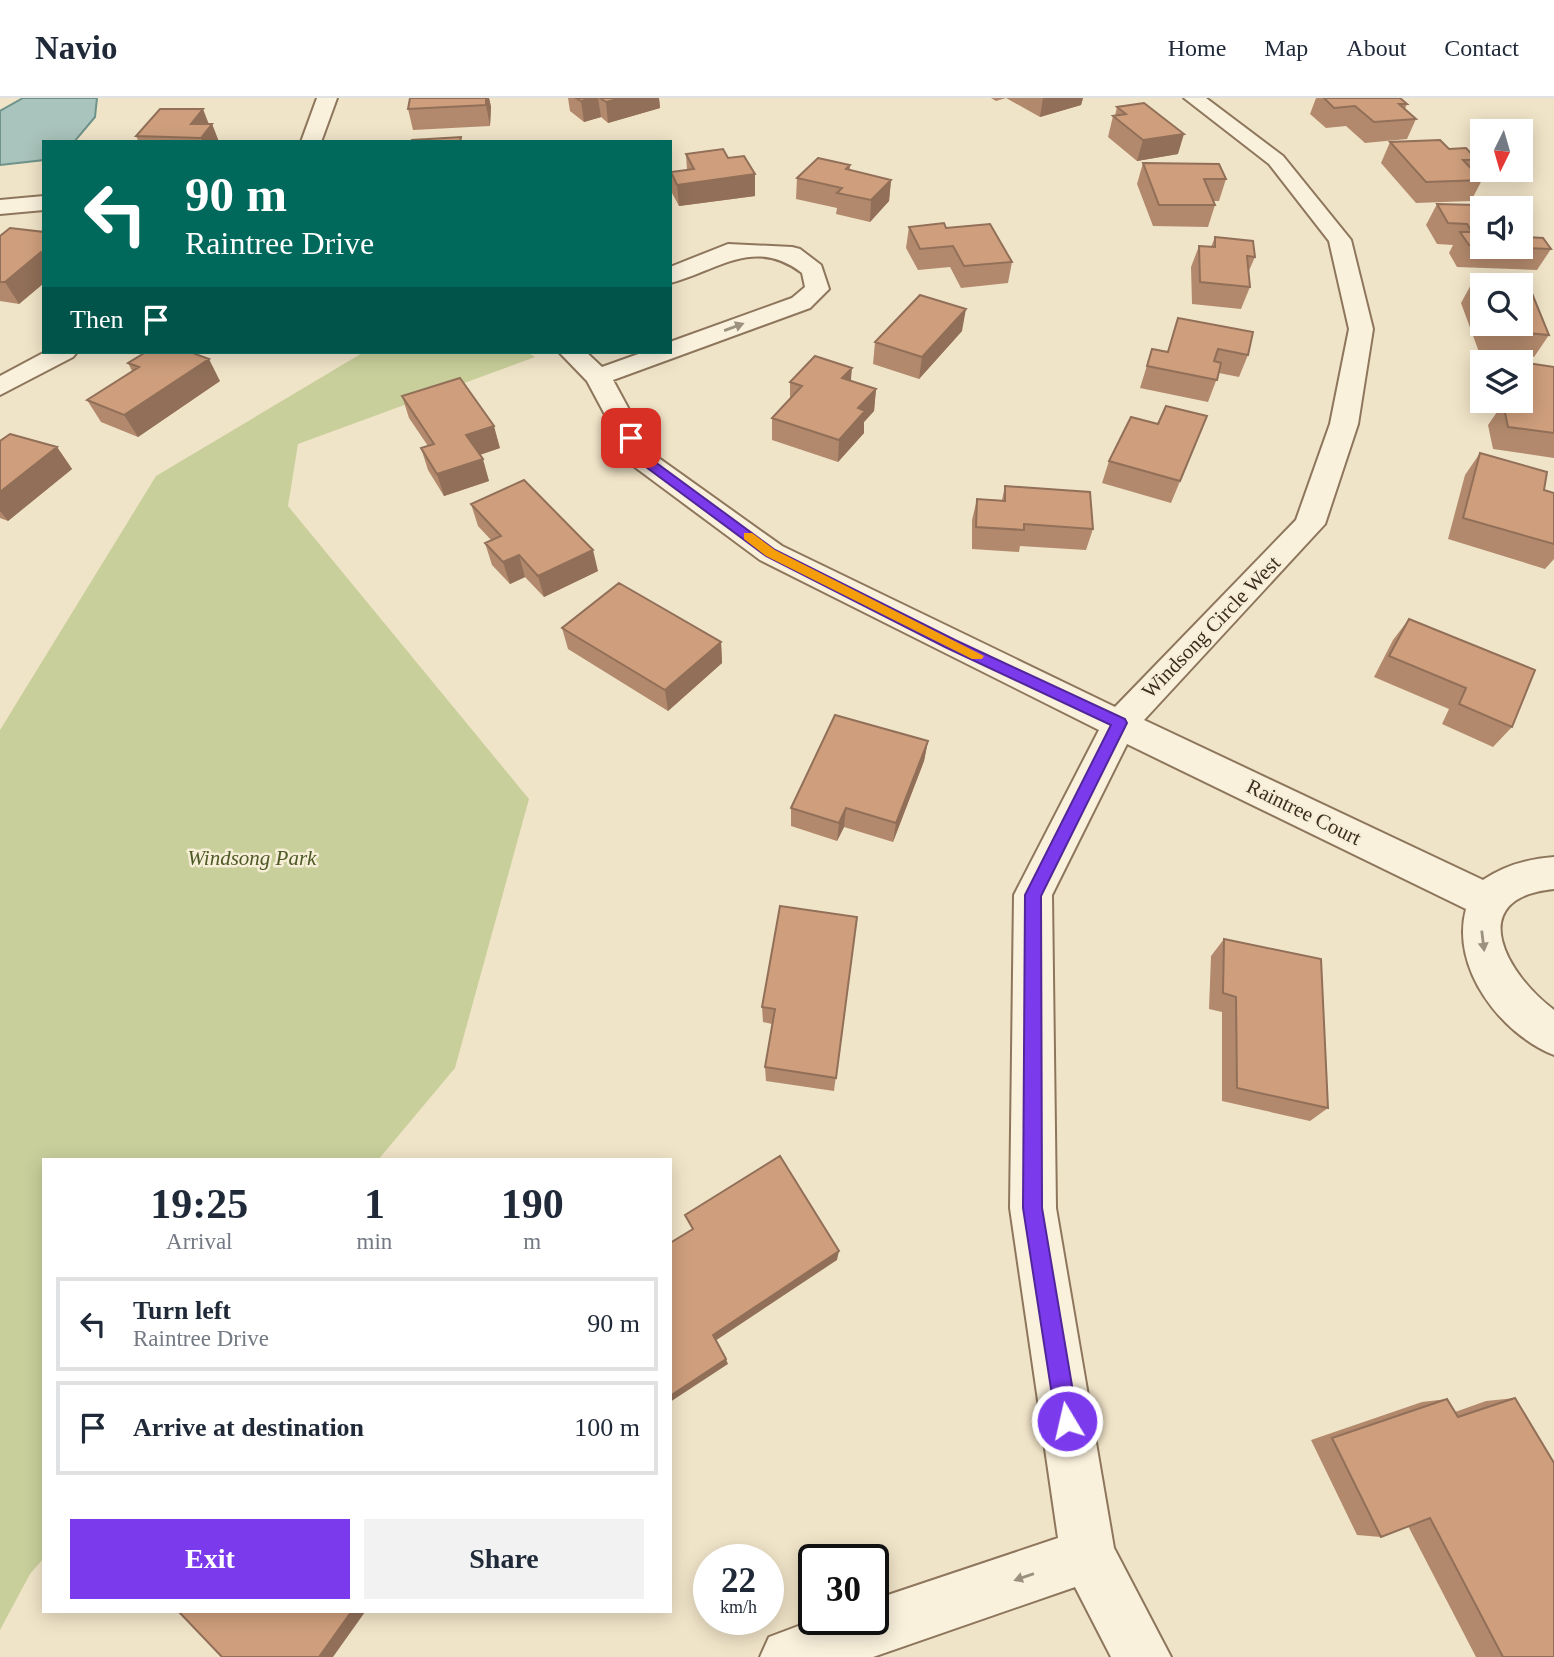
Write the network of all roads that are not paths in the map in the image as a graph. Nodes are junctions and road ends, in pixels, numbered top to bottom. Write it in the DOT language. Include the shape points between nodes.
graph roads {
  1 [pos="327,98"];
  2 [pos="1194,98"];
  3 [pos="312,140"];
  4 [pos="42,203"];
  5 [pos="0,207"];
  6 [pos="672,275"];
  7 [pos="672,350"];
  8 [pos="60,354"];
  9 [pos="574,354"];
  10 [pos="661,354"];
  11 [pos="598,377"];
  12 [pos="0,387"];
  13 [pos="1120,723"];
  14 [pos="1554,873"];
  15 [pos="1488,901"];
  16 [pos="1554,1035"];
  17 [pos="1088,1555"];
  18 [pos="789,1657"];
  19 [pos="1142,1657"];
  1 -- 3 [label="street"];
  2 -- 13 [label="street, Windsong Circle West" via="1276,160 1340,240 1361,329 1344,424 1310,524"];
  4 -- 5 [label="street"];
  7 -- 6 [label="street, one-way" via="801,303 817,289 813,270 792,254 728,251"];
  8 -- 12 [label="street"];
  9 -- 11 [label="street, Raintree Court"];
  10 -- 11 [label="street"];
  11 -- 13 [label="street, Raintree Court" via="642,459 771,553"];
  13 -- 15 [label="street, Raintree Court"];
  13 -- 17 [label="street, Windsong Circle West" via="1033,895 1032,1208"];
  14 -- 15 [label="street" via="1507,882"];
  15 -- 16 [label="street, one-way" via="1480,926 1484,954 1500,985 1525,1014"];
  17 -- 18 [label="street, one-way"];
  17 -- 19 [label="street, Windsong Circle West"];
}
